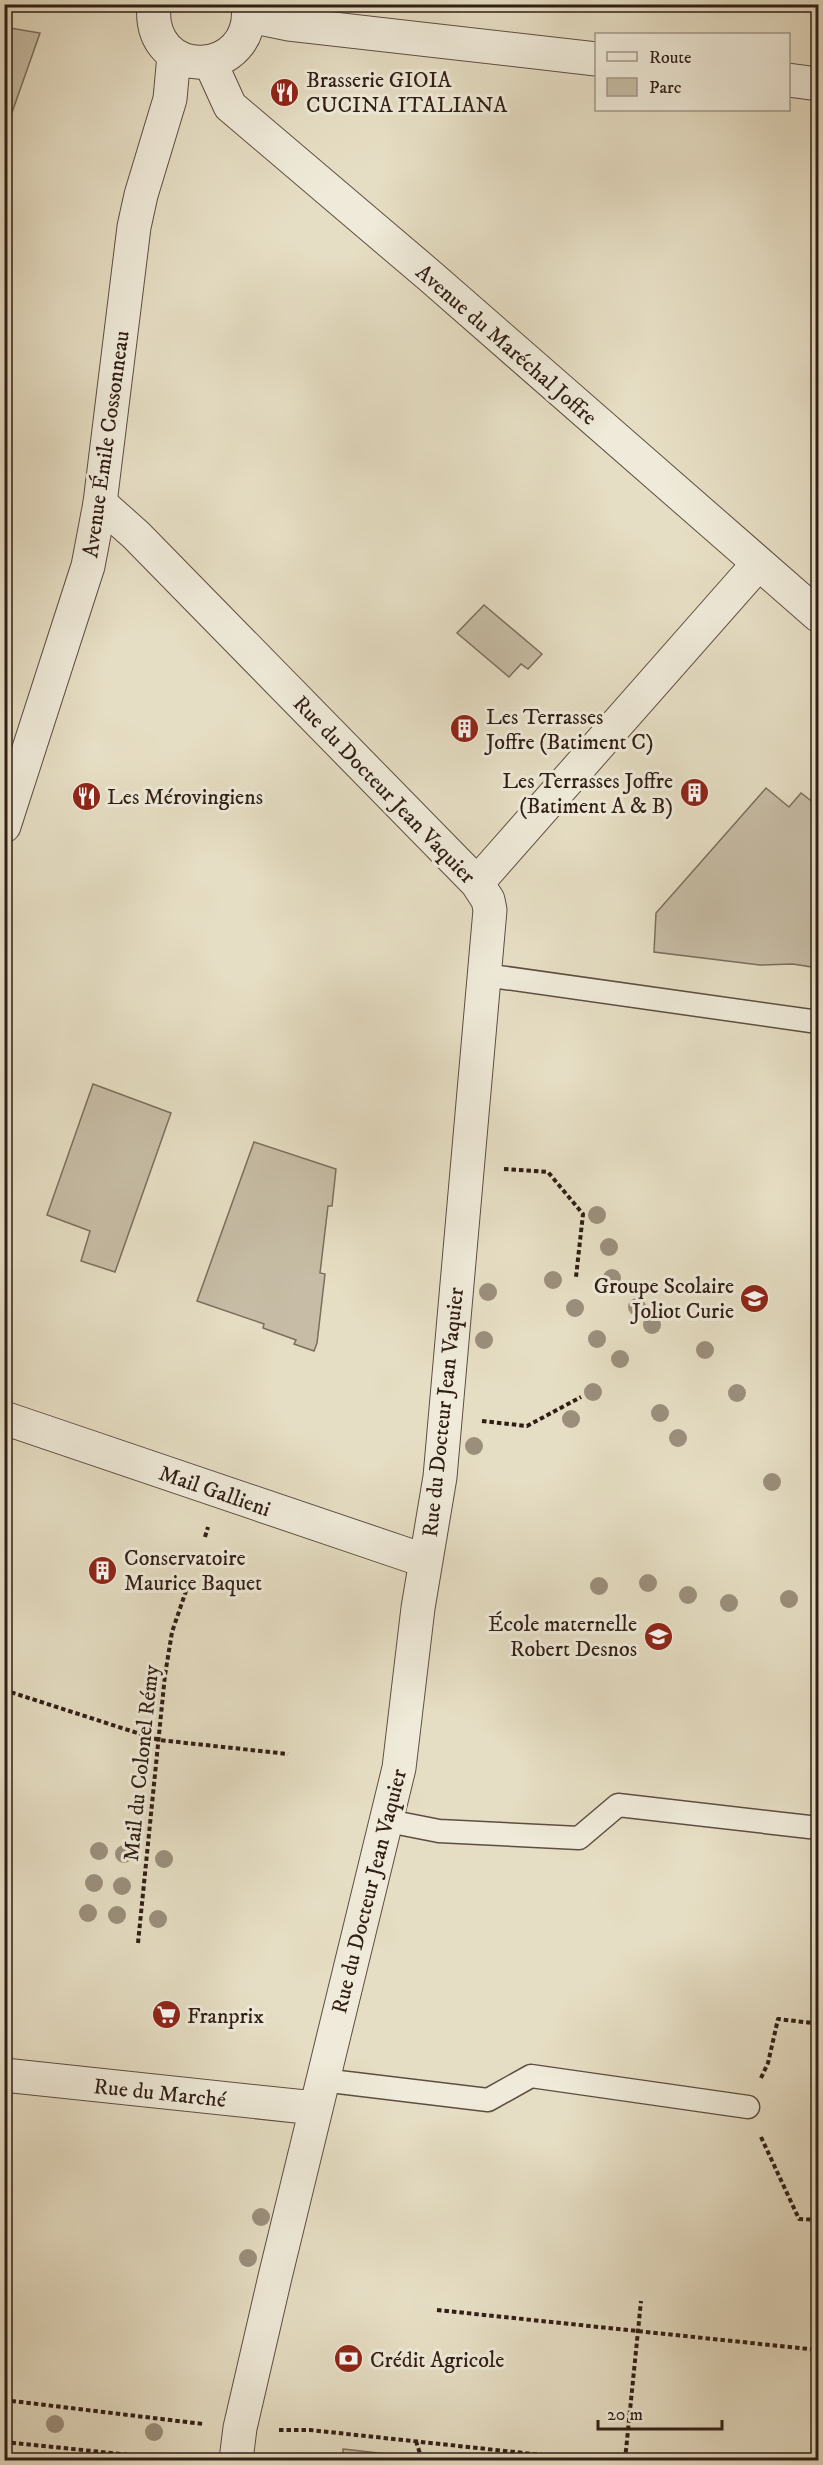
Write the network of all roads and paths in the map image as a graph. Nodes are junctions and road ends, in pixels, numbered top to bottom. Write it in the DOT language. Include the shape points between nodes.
graph roads {
  1 [pos="154,4"];
  2 [pos="249,10"];
  3 [pos="174,55"];
  4 [pos="595,59"];
  5 [pos="210,62"];
  6 [pos="790,80"];
  7 [pos="819,84"];
  8 [pos="100,503"];
  9 [pos="758,564"];
  10 [pos="819,615"];
  11 [pos="4,826"];
  12 [pos="477,883"];
  13 [pos="485,975"];
  14 [pos="819,1022"];
  15 [pos="493,1168"];
  16 [pos="576,1277"];
  17 [pos="580,1397"];
  18 [pos="4,1418"];
  19 [pos="471,1420"];
  20 [pos="426,1561"];
  21 [pos="187,1588"];
  22 [pos="7,1639"];
  23 [pos="4,1647"];
  24 [pos="4,1690"];
  25 [pos="159,1740"];
  26 [pos="288,1754"];
  27 [pos="388,1821"];
  28 [pos="819,1828"];
  29 [pos="138,1943"];
  30 [pos="819,2007"];
  31 [pos="4,2074"];
  32 [pos="319,2094"];
  33 [pos="748,2108"];
  34 [pos="819,2220"];
  35 [pos="641,2301"];
  36 [pos="437,2310"];
  37 [pos="638,2332"];
  38 [pos="819,2350"];
  39 [pos="4,2400"];
  40 [pos="240,2428"];
  41 [pos="416,2441"];
  42 [pos="4,2442"];
  43 [pos="547,2458"];
  44 [pos="180,2460"];
  45 [pos="236,2460"];
  46 [pos="422,2460"];
  47 [pos="589,2460"];
  48 [pos="625,2460"];
  1 -- 3 [label="street" via="156,32"];
  2 -- 4 [label="street" via="289,24"];
  2 -- 5 [label="street" via="246,32 237,46"];
  3 -- 5 [label="street" via="185,61"];
  3 -- 8 [label="street, Avenue Émile Cossonneau" via="170,99 134,227"];
  5 -- 9 [label="street, Avenue du Maréchal Joffre" via="230,106"];
  6 -- 7 [label="street"];
  8 -- 11 [label="street, Avenue Émile Cossonneau" via="88,566"];
  8 -- 12 [label="street, Rue du Docteur Jean Vaquier" via="136,535"];
  9 -- 10 [label="street, Avenue du Maréchal Joffre"];
  9 -- 12 [label="street"];
  12 -- 13 [label="street, Rue du Docteur Jean Vaquier" via="490,910"];
  13 -- 14 [label="lane"];
  13 -- 20 [label="street, Rue du Docteur Jean Vaquier" via="440,1477"];
  15 -- 16 [label="path" via="548,1172 584,1214"];
  17 -- 19 [label="path" via="527,1426"];
  18 -- 20 [label="street, Mail Gallieni"];
  20 -- 27 [label="street, Rue du Docteur Jean Vaquier" via="399,1768"];
  21 -- 25 [label="path, Mail du Colonel Rémy" via="172,1632"];
  22 -- 23 [label="path"];
  24 -- 25 [label="path"];
  25 -- 26 [label="path"];
  25 -- 29 [label="path, Mail du Colonel Rémy"];
  27 -- 28 [label="lane" via="439,1831 579,1838 618,1805"];
  27 -- 32 [label="street, Rue du Docteur Jean Vaquier"];
  30 -- 33 [label="path" via="812,2023 778,2019 768,2063"];
  31 -- 32 [label="street, Rue du Marché"];
  32 -- 33 [label="lane" via="488,2100 531,2076"];
  32 -- 40 [label="street, Rue du Docteur Jean Vaquier"];
  33 -- 34 [label="path" via="799,2220"];
  35 -- 37 [label="path"];
  36 -- 37 [label="path"];
  37 -- 38 [label="path"];
  37 -- 48 [label="path"];
  39 -- 40 [label="path"];
  40 -- 41 [label="path" via="310,2430"];
  40 -- 45 [label="street, Rue du Docteur Jean Vaquier"];
  41 -- 43 [label="path"];
  41 -- 46 [label="path"];
  42 -- 44 [label="path"];
  43 -- 47 [label="path"];
}
